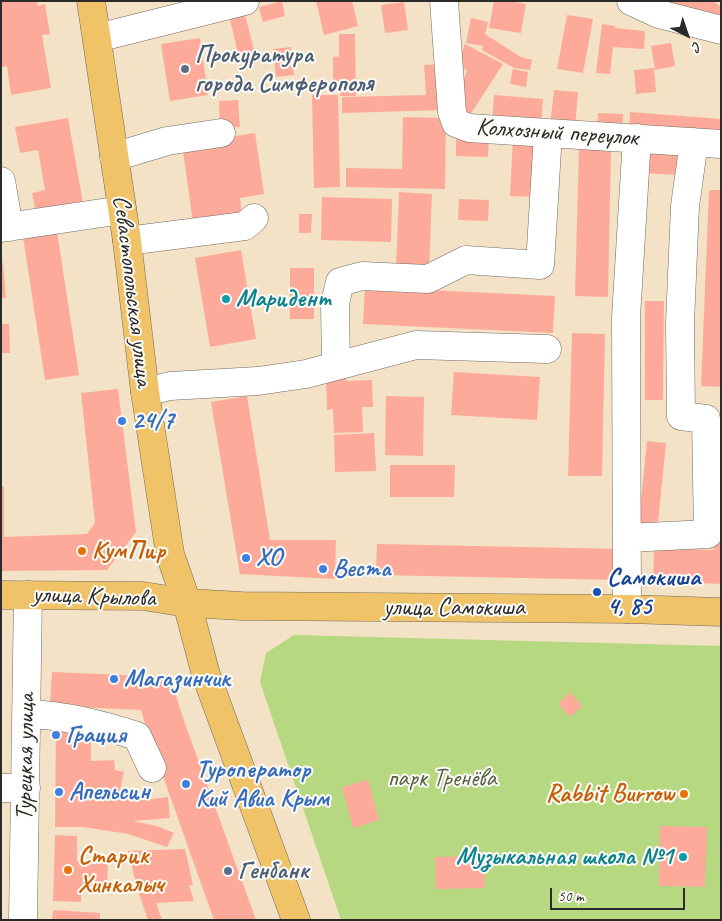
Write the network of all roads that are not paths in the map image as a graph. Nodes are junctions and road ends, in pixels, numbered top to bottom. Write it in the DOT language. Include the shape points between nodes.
graph roads {
  1 [pos="91,1"];
  2 [pos="245,1"];
  3 [pos="444,1"];
  4 [pos="631,1"];
  5 [pos="721,30"];
  6 [pos="97,38"];
  7 [pos="221,132"];
  8 [pos="548,133"];
  9 [pos="637,138"];
  10 [pos="708,143"];
  11 [pos="114,157"];
  12 [pos="1,181"];
  13 [pos="122,210"];
  14 [pos="254,218"];
  15 [pos="5,228"];
  16 [pos="127,241"];
  17 [pos="547,349"];
  18 [pos="336,366"];
  19 [pos="145,392"];
  20 [pos="627,538"];
  21 [pos="1,595"];
  22 [pos="28,595"];
  23 [pos="187,603"];
  24 [pos="626,609"];
  25 [pos="721,612"];
  26 [pos="27,714"];
  27 [pos="152,768"];
  28 [pos="13,788"];
  29 [pos="12,890"];
  30 [pos="23,920"];
  31 [pos="296,920"];
  1 -- 6 [label="main road, Севастопольская улица"];
  2 -- 6 [label="street"];
  3 -- 8 [label="street, Колхозный переулок" via="452,112 456,123 469,128"];
  4 -- 5 [label="street" via="659,14"];
  6 -- 11 [label="main road, Севастопольская улица"];
  7 -- 11 [label="street" via="167,141"];
  8 -- 9 [label="street, Колхозный переулок"];
  8 -- 18 [label="street" via="540,265 466,260 428,279 362,276 340,282 335,303"];
  9 -- 10 [label="street, Колхозный переулок"];
  9 -- 20 [label="street" via="626,317"];
  10 -- 20 [label="street" via="685,206 680,323 681,416 706,419 708,534"];
  11 -- 13 [label="main road, Севастопольская улица"];
  12 -- 15 [label="street"];
  13 -- 15 [label="street"];
  13 -- 16 [label="main road, Севастопольская улица"];
  14 -- 16 [label="street" via="246,226"];
  16 -- 19 [label="main road, Севастопольская улица"];
  17 -- 18 [label="street" via="416,345"];
  18 -- 19 [label="street" via="258,381 170,386"];
  19 -- 23 [label="main road, Севастопольская улица" via="170,554"];
  20 -- 24 [label="street"];
  21 -- 22 [label="main road, улица Крылова"];
  22 -- 23 [label="main road, улица Крылова" via="143,596"];
  22 -- 26 [label="street, Турецкая улица"];
  23 -- 24 [label="main road, улица Самокиша"];
  23 -- 31 [label="main road, Севастопольская улица" via="206,675"];
  24 -- 25 [label="main road, улица Самокиша"];
  26 -- 27 [label="street" via="100,724 137,736"];
  26 -- 28 [label="street, Турецкая улица"];
  28 -- 29 [label="street, Турецкая улица"];
  29 -- 30 [label="street, Турецкая улица"];
}
